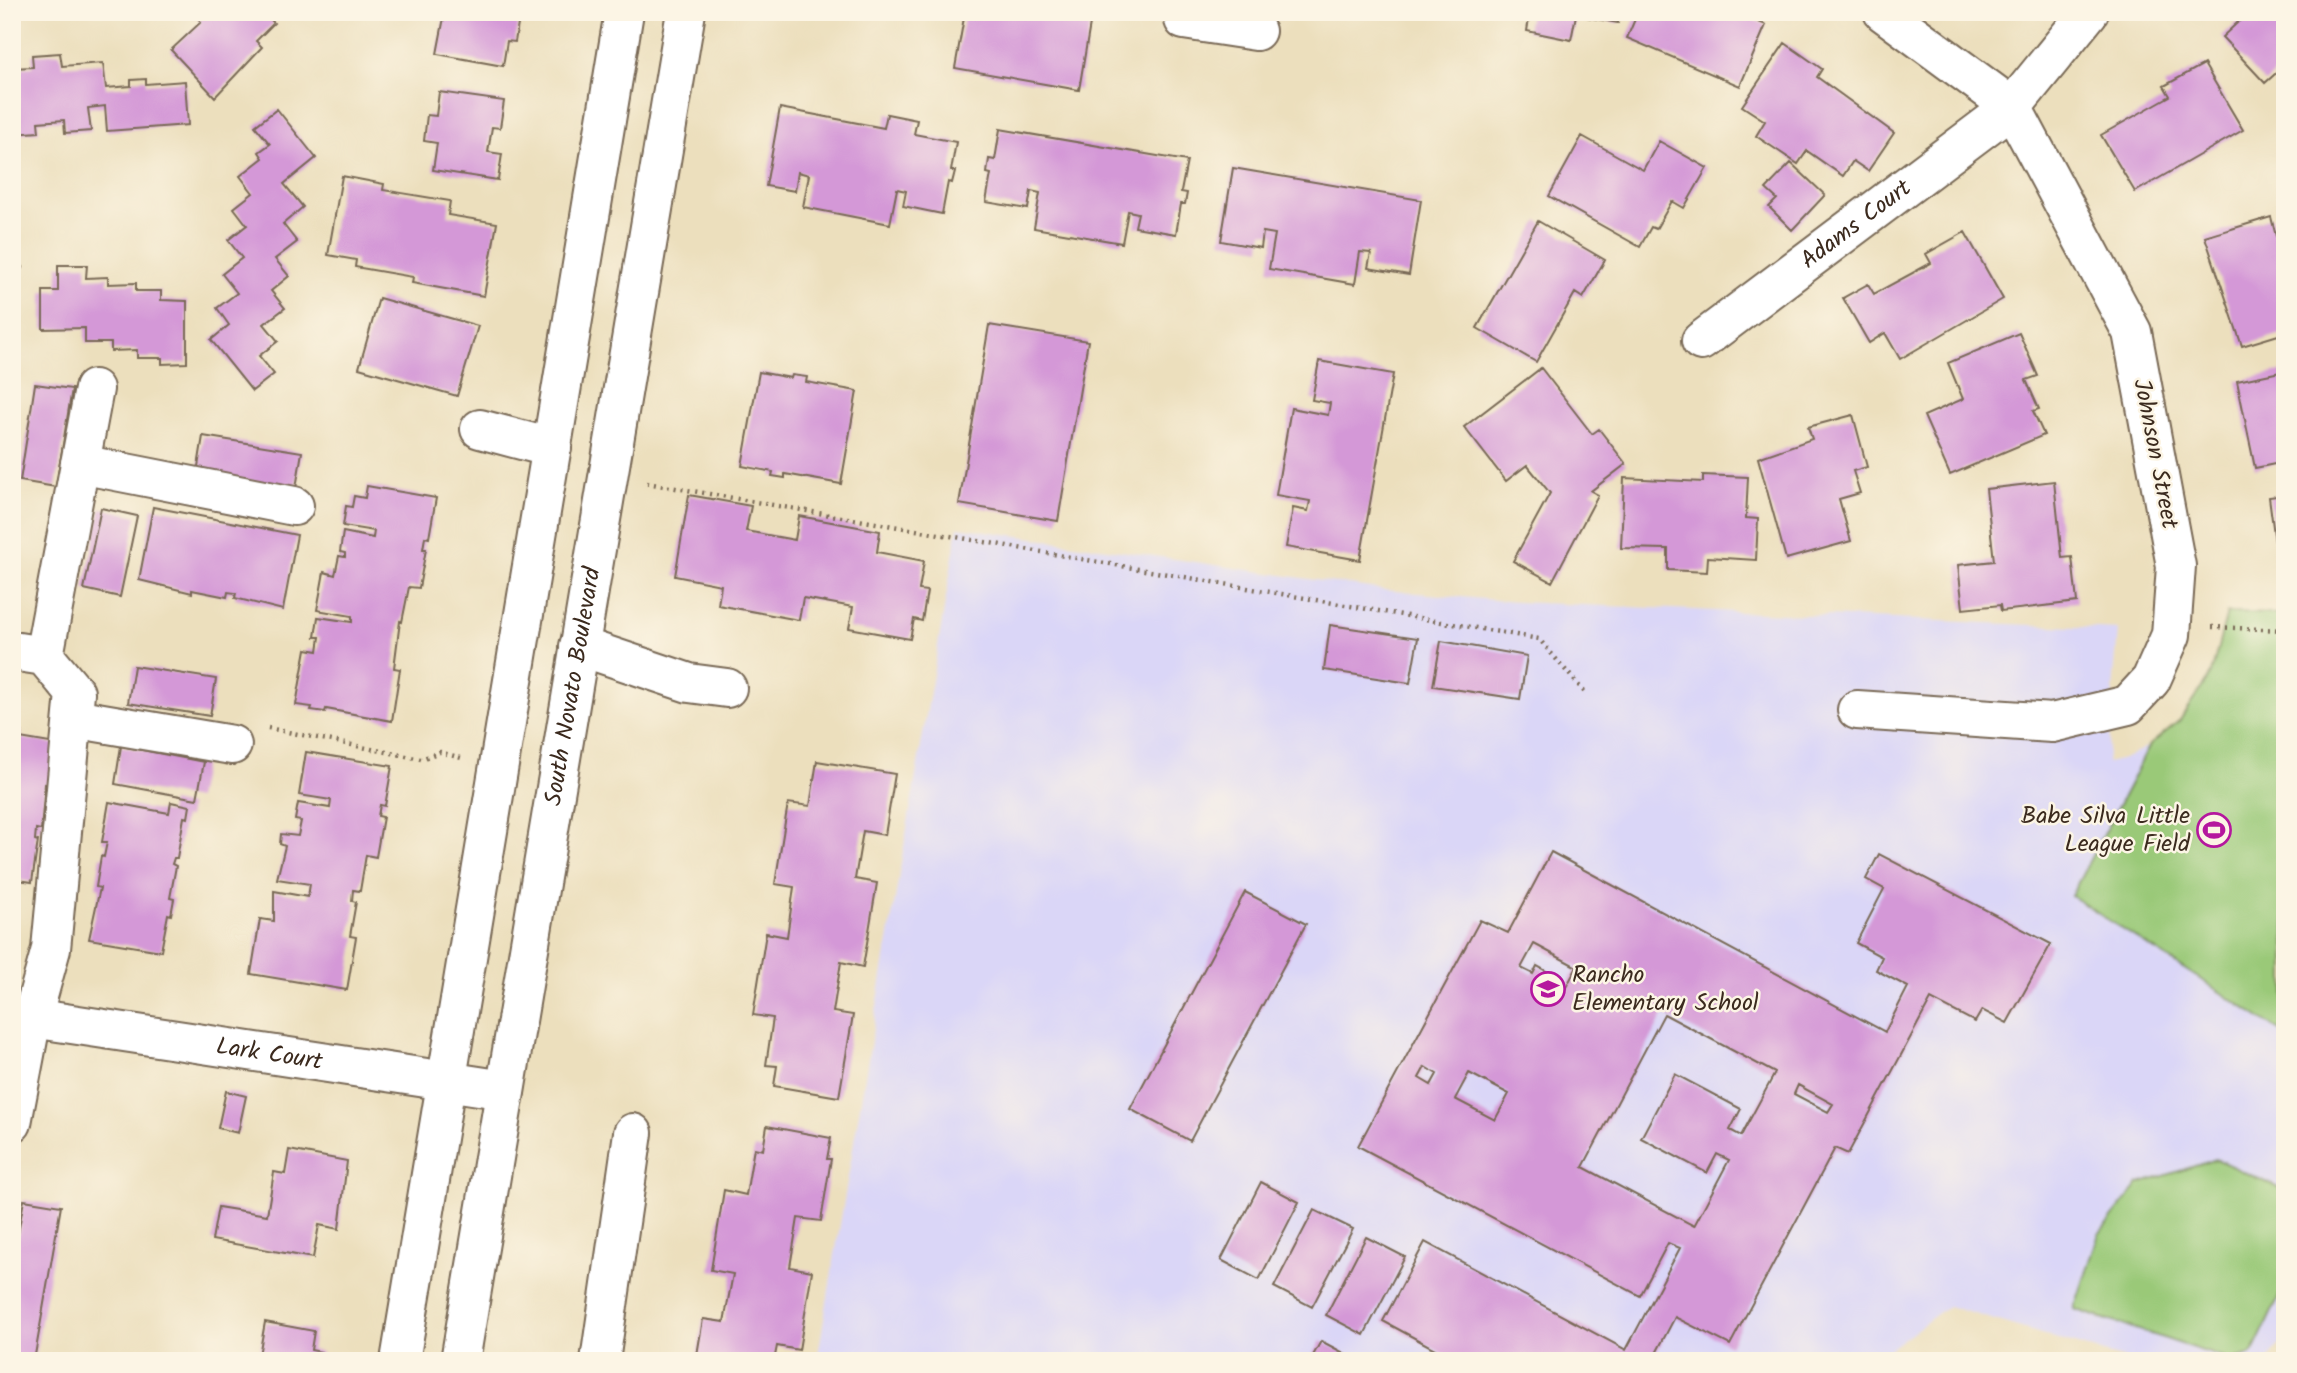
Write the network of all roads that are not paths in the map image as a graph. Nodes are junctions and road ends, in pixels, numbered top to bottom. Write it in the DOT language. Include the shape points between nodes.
graph roads {
  1 [pos="624,12"];
  2 [pos="686,12"];
  3 [pos="1883,12"];
  4 [pos="2089,12"];
  5 [pos="1184,20"];
  6 [pos="1256,31"];
  7 [pos="2012,107"];
  8 [pos="1701,341"];
  9 [pos="94,389"];
  10 [pos="480,429"];
  11 [pos="552,448"];
  12 [pos="80,464"];
  13 [pos="294,506"];
  14 [pos="579,646"];
  15 [pos="28,654"];
  16 [pos="727,688"];
  17 [pos="1857,710"];
  18 [pos="74,718"];
  19 [pos="232,745"];
  20 [pos="32,1018"];
  21 [pos="449,1081"];
  22 [pos="505,1090"];
  23 [pos="12,1123"];
  24 [pos="633,1133"];
  25 [pos="400,1361"];
  26 [pos="460,1361"];
  27 [pos="600,1361"];
  1 -- 11 [label="main road"];
  2 -- 14 [label="main road, South Novato Boulevard"];
  3 -- 7 [label="main road, Johnson Street"];
  4 -- 7 [label="main road, Adams Court"];
  5 -- 6 [label="main road"];
  7 -- 8 [label="main road, Adams Court"];
  7 -- 17 [label="main road, Johnson Street" via="2132,332 2176,566 2171,635 2151,680 2128,705 2052,723"];
  9 -- 12 [label="main road"];
  10 -- 11 [label="main road"];
  11 -- 21 [label="main road"];
  12 -- 13 [label="main road"];
  12 -- 15 [label="main road"];
  14 -- 16 [label="main road" via="689,683"];
  14 -- 22 [label="main road, South Novato Boulevard"];
  15 -- 18 [label="main road" via="75,693"];
  18 -- 19 [label="main road"];
  18 -- 20 [label="main road" via="51,948"];
  20 -- 21 [label="main road, Lark Court"];
  20 -- 23 [label="main road"];
  21 -- 22 [label="main road, Lark Court"];
  21 -- 25 [label="main road"];
  22 -- 26 [label="main road, South Novato Boulevard"];
  24 -- 27 [label="main road"];
}
